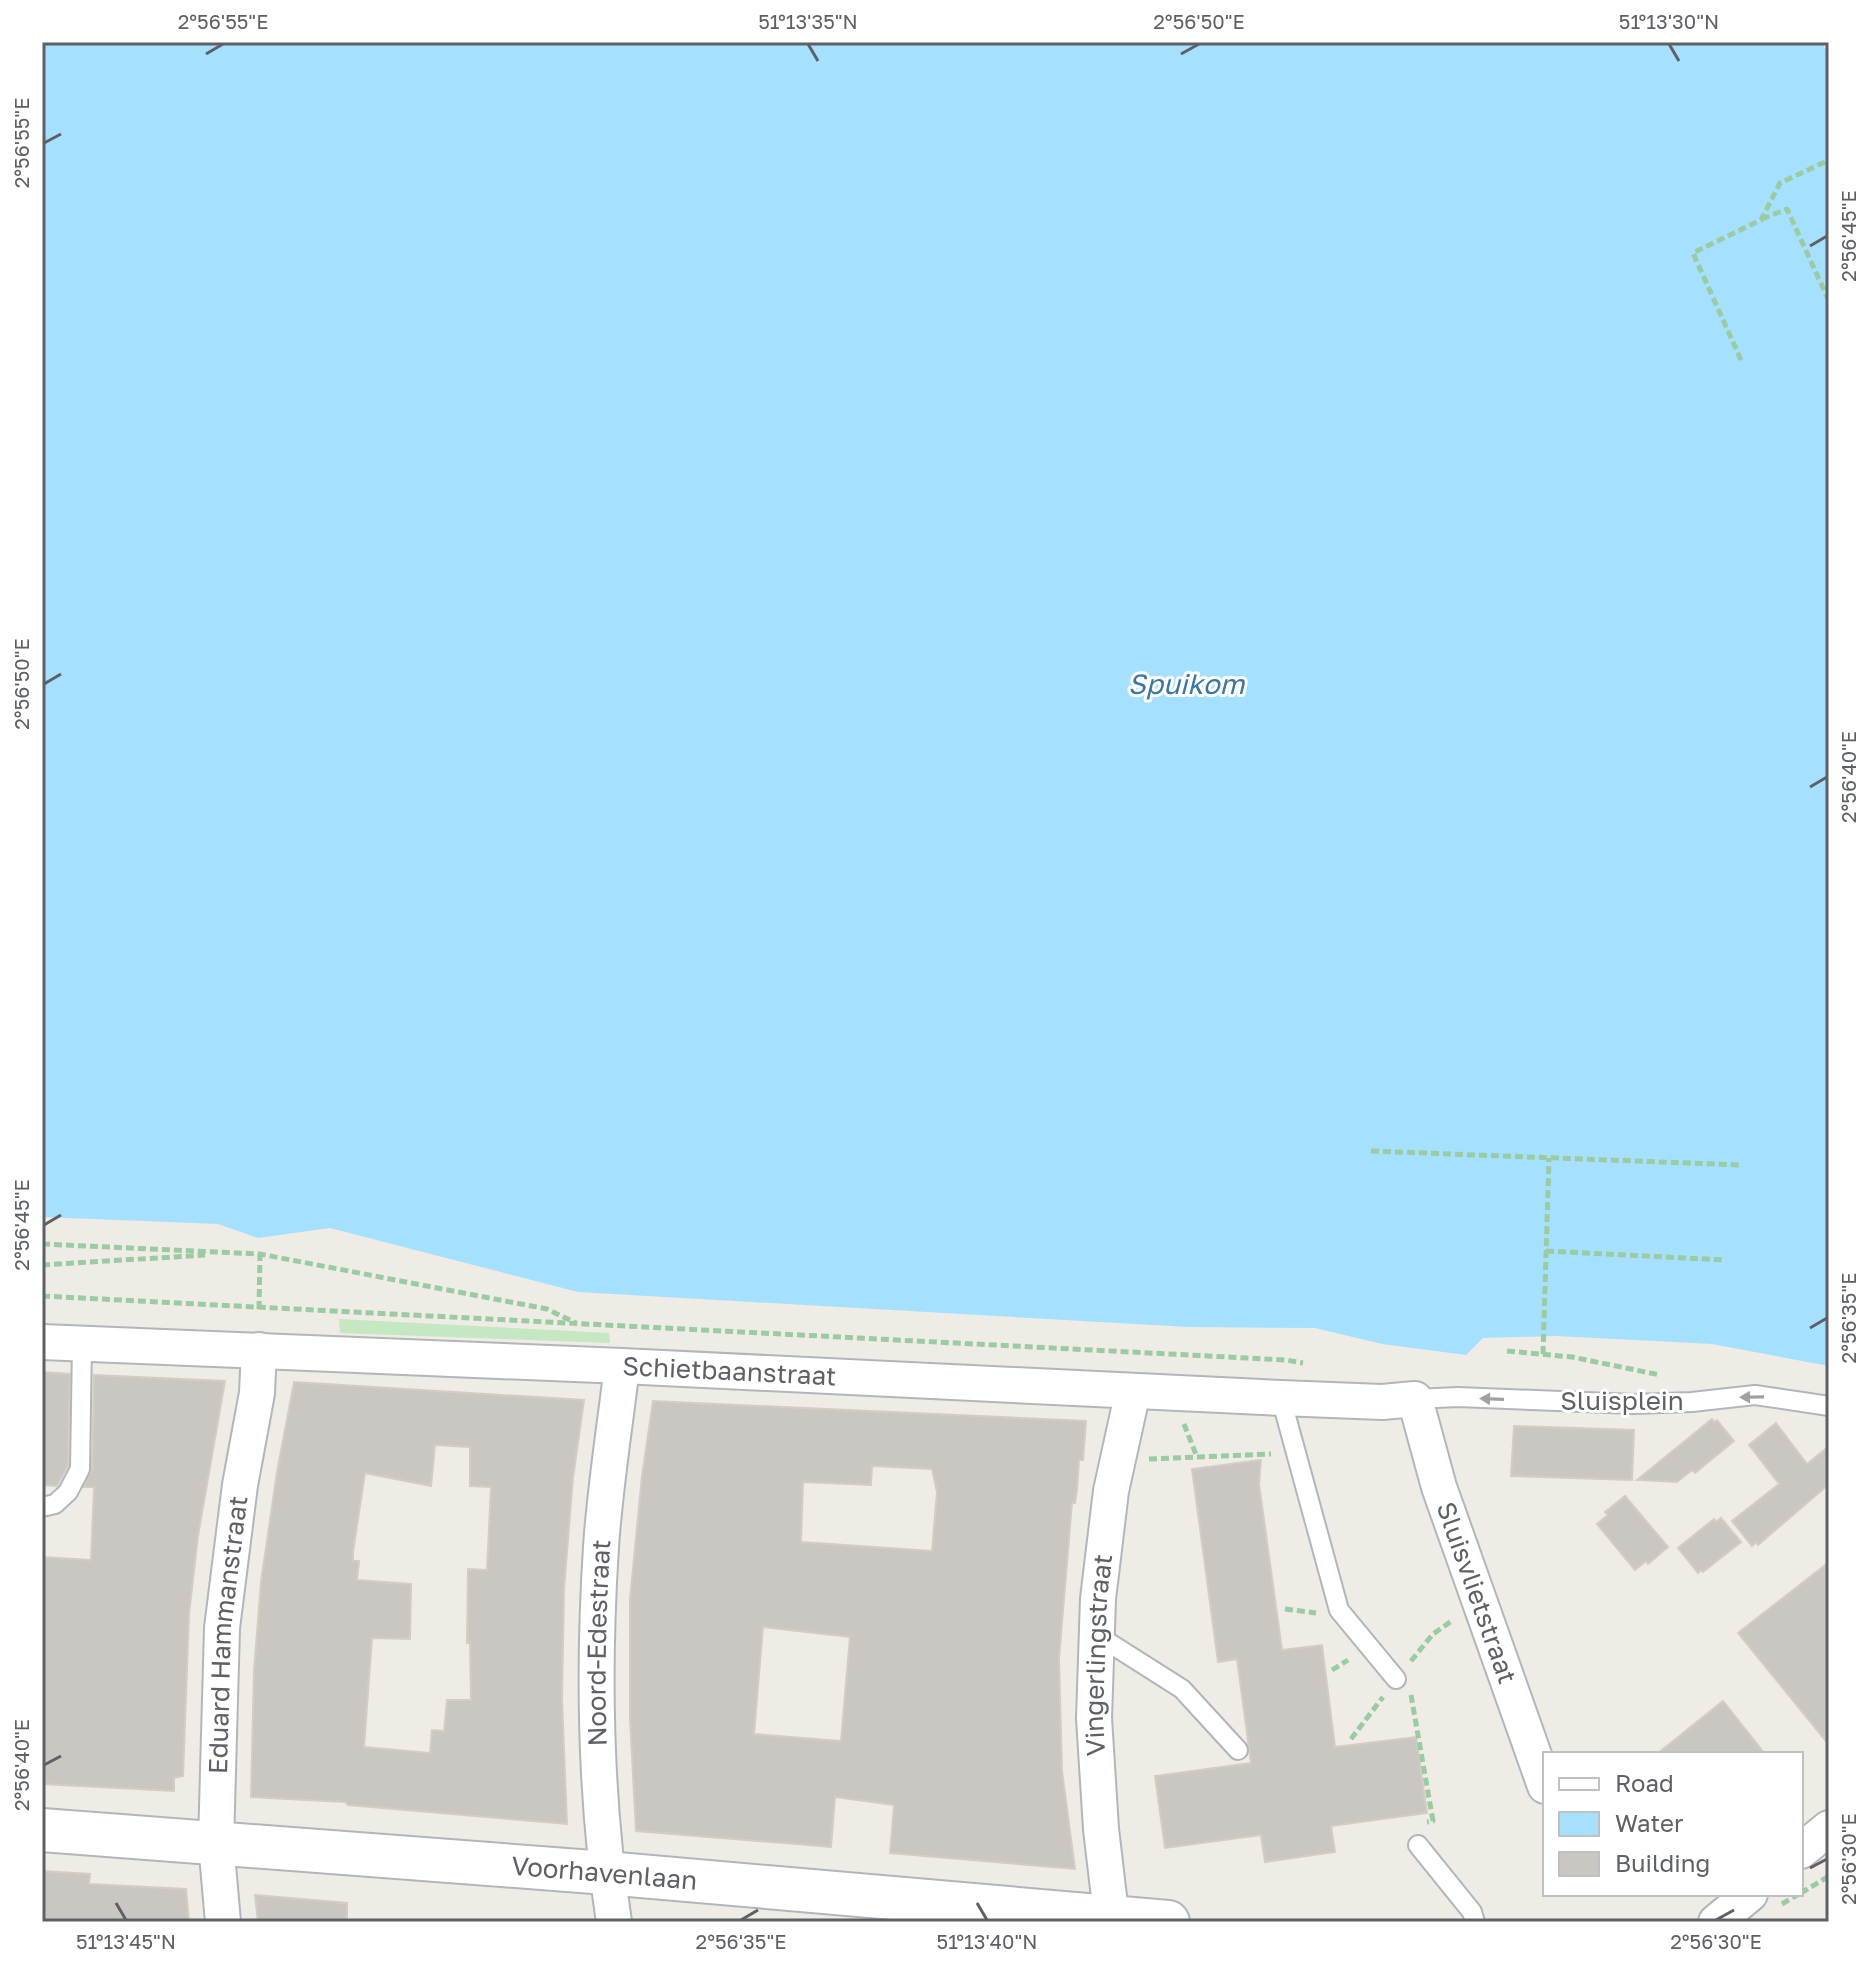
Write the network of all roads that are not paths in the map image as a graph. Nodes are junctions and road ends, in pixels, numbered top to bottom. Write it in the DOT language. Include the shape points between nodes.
graph roads {
  1 [pos="42,1342"];
  2 [pos="82,1344"];
  3 [pos="259,1350"];
  4 [pos="622,1366"];
  5 [pos="1133,1391"];
  6 [pos="1281,1398"];
  7 [pos="1415,1399"];
  8 [pos="1829,1406"];
  9 [pos="42,1507"];
  10 [pos="1097,1635"];
  11 [pos="1403,1680"];
  12 [pos="1238,1750"];
  13 [pos="1543,1780"];
  14 [pos="1829,1828"];
  15 [pos="42,1830"];
  16 [pos="216,1843"];
  17 [pos="1418,1845"];
  18 [pos="1803,1849"];
  19 [pos="606,1873"];
  20 [pos="1748,1896"];
  21 [pos="899,1910"];
  22 [pos="1112,1920"];
  23 [pos="223,1922"];
  24 [pos="614,1922"];
  25 [pos="1168,1922"];
  26 [pos="1475,1922"];
  27 [pos="1716,1922"];
  1 -- 2 [label="street, Schietbaanstraat"];
  2 -- 3 [label="street, Schietbaanstraat"];
  2 -- 9 [label="lane" via="80,1469 68,1492"];
  3 -- 4 [label="street, Schietbaanstraat"];
  3 -- 16 [label="street, Eduard Hammanstraat" via="222,1628"];
  4 -- 5 [label="street, Schietbaanstraat"];
  4 -- 19 [label="street, Noord-Edestraat" via="601,1544 596,1658"];
  5 -- 6 [label="street, Schietbaanstraat"];
  5 -- 10 [label="street, Vingerlingstraat" via="1111,1491"];
  6 -- 7 [label="street, Schietbaanstraat"];
  6 -- 11 [label="lane" via="1339,1610"];
  8 -- 7 [label="lane, Sluisplein, one-way" via="1755,1395 1634,1404"];
  7 -- 13 [label="street, Sluisvlietstraat" via="1439,1487"];
  10 -- 12 [label="lane" via="1182,1689"];
  10 -- 22 [label="street, Vingerlingstraat" via="1094,1718"];
  14 -- 18 [label="street"];
  15 -- 16 [label="street, Voorhavenlaan"];
  16 -- 19 [label="street, Voorhavenlaan"];
  16 -- 23 [label="street, Eduard Hammanstraat"];
  17 -- 26 [label="lane"];
  19 -- 21 [label="street, Voorhavenlaan"];
  19 -- 24 [label="street, Noord-Edestraat"];
  20 -- 27 [label="street"];
  21 -- 22 [label="street, Voorhavenlaan"];
  22 -- 25 [label="street, Voorhavenlaan"];
}
